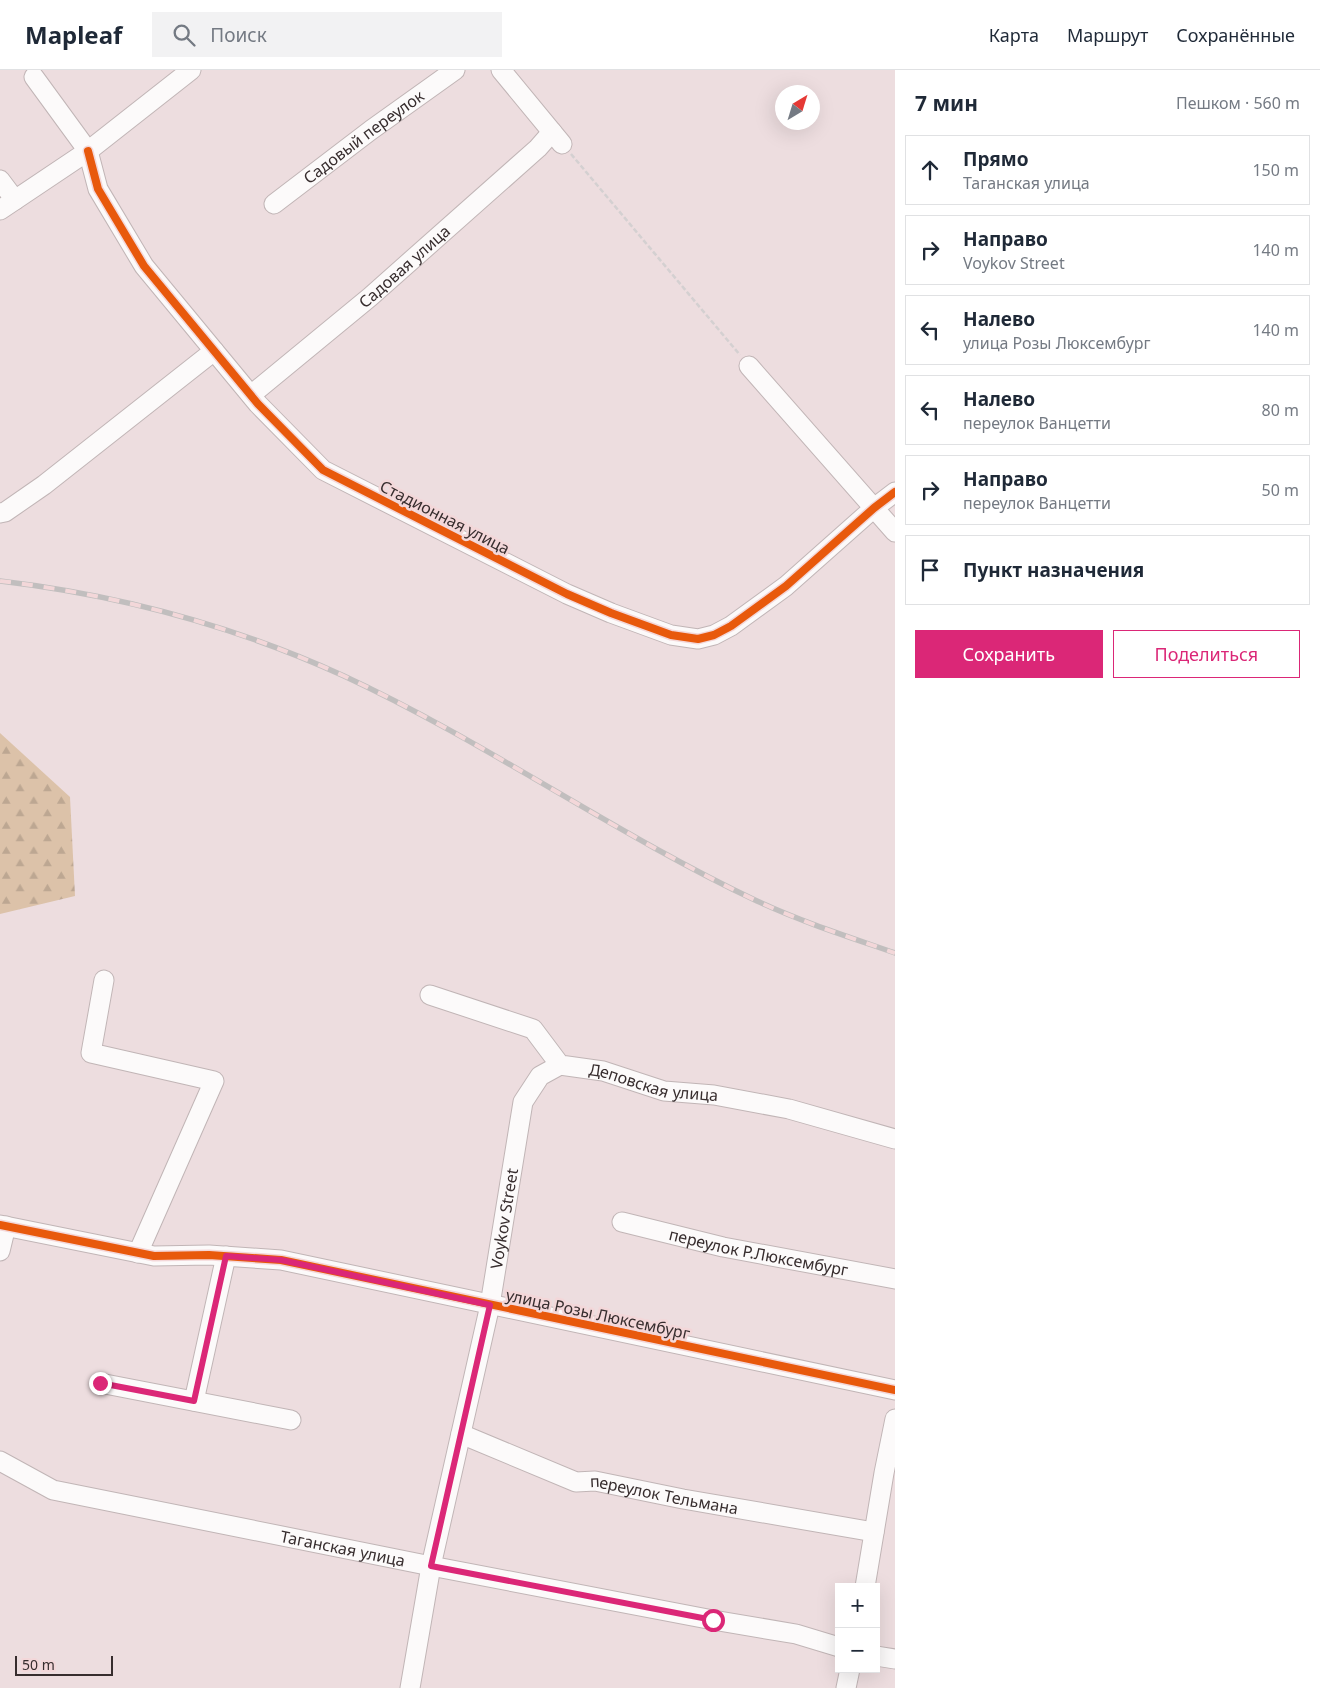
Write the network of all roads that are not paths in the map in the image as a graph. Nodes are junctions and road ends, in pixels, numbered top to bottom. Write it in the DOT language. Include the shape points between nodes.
graph roads {
  1 [pos="191,70"];
  2 [pos="455,70"];
  3 [pos="500,70"];
  4 [pos="34,77"];
  5 [pos="88,151"];
  6 [pos="0,180"];
  7 [pos="274,204"];
  8 [pos="8,205"];
  9 [pos="214,351"];
  10 [pos="749,366"];
  11 [pos="251,395"];
  12 [pos="895,492"];
  13 [pos="874,508"];
  14 [pos="0,513"];
  15 [pos="895,532"];
  16 [pos="104,980"];
  17 [pos="430,995"];
  18 [pos="560,1065"];
  19 [pos="895,1139"];
  20 [pos="622,1222"];
  21 [pos="3,1226"];
  22 [pos="0,1251"];
  23 [pos="138,1253"];
  24 [pos="226,1256"];
  25 [pos="895,1279"];
  26 [pos="490,1305"];
  27 [pos="100,1383"];
  28 [pos="895,1390"];
  29 [pos="194,1401"];
  30 [pos="895,1419"];
  31 [pos="291,1420"];
  32 [pos="461,1434"];
  33 [pos="0,1461"];
  34 [pos="874,1532"];
  35 [pos="431,1566"];
  36 [pos="866,1583"];
  37 [pos="835,1646"];
  38 [pos="880,1657"];
  39 [pos="895,1659"];
  40 [pos="849,1673"];
  41 [pos="410,1688"];
  42 [pos="846,1688"];
  1 -- 5 [label="street"];
  2 -- 7 [label="street, Садовый переулок"];
  3 -- 11 [label="street, Садовая улица" via="557,138 538,148 370,297"];
  4 -- 5 [label="street"];
  5 -- 8 [label="street"];
  5 -- 9 [label="street, Стадионная улица" via="98,189 144,266"];
  6 -- 8 [label="street"];
  9 -- 11 [label="street, Стадионная улица"];
  9 -- 14 [label="street" via="44,485"];
  10 -- 13 [label="street"];
  11 -- 13 [label="street, Стадионная улица" via="323,470 568,594 671,635 698,639 731,626 786,586"];
  12 -- 13 [label="street, Стадионная улица"];
  13 -- 15 [label="street"];
  16 -- 23 [label="street" via="91,1053 214,1081"];
  17 -- 18 [label="street" via="533,1029"];
  18 -- 19 [label="street, Деповская улица" via="602,1071 664,1091 714,1095 789,1108"];
  18 -- 26 [label="street, Voykov Street" via="540,1076 523,1102"];
  20 -- 25 [label="street, переулок Р.Люксембург" via="723,1247"];
  21 -- 22 [label="street"];
  21 -- 23 [label="street, улица Розы Люксембург"];
  23 -- 24 [label="street, улица Розы Люксембург"];
  24 -- 26 [label="street, улица Розы Люксембург" via="281,1260"];
  24 -- 29 [label="street"];
  26 -- 28 [label="street, улица Розы Люксембург"];
  26 -- 32 [label="street, Voykov Street"];
  27 -- 29 [label="street"];
  29 -- 31 [label="street"];
  30 -- 34 [label="street"];
  32 -- 34 [label="street, переулок Тельмана" via="576,1482 595,1481"];
  32 -- 35 [label="street, Voykov Street"];
  33 -- 35 [label="street, Таганская улица" via="53,1490"];
  34 -- 36 [label="street"];
  35 -- 37 [label="street, Таганская улица" via="796,1634"];
  35 -- 41 [label="street, Voykov Street"];
  38 -- 39 [label="street"];
  40 -- 42 [label="street"];
}
